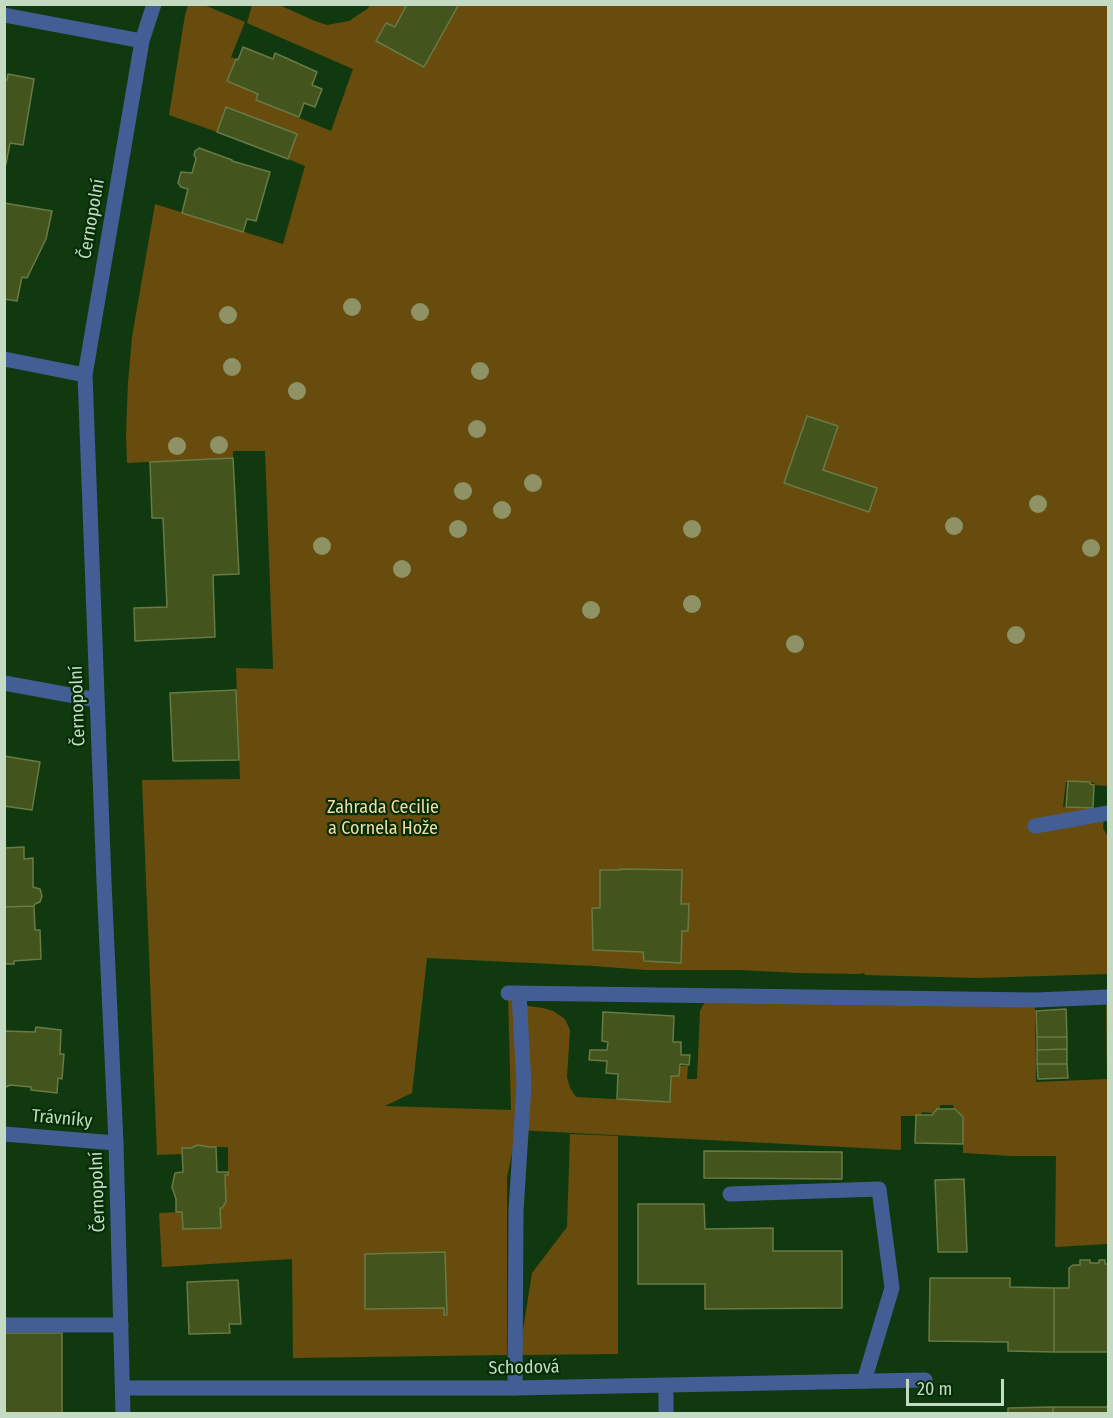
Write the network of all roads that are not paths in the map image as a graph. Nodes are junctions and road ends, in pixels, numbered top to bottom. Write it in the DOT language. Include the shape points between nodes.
graph roads {
  1 [pos="154,4"];
  2 [pos="4,15"];
  3 [pos="142,41"];
  4 [pos="4,359"];
  5 [pos="85,375"];
  6 [pos="4,683"];
  7 [pos="97,700"];
  8 [pos="1108,813"];
  9 [pos="1035,826"];
  10 [pos="1108,997"];
  11 [pos="4,1134"];
  12 [pos="116,1143"];
  13 [pos="730,1194"];
  14 [pos="4,1325"];
  15 [pos="121,1325"];
  16 [pos="925,1380"];
  17 [pos="864,1381"];
  18 [pos="666,1385"];
  19 [pos="123,1388"];
  20 [pos="515,1388"];
  21 [pos="123,1413"];
  22 [pos="666,1413"];
  1 -- 3 [label="street, Černopolní"];
  2 -- 3 [label="street"];
  3 -- 5 [label="street, Černopolní"];
  4 -- 5 [label="street"];
  5 -- 7 [label="street, Černopolní"];
  6 -- 7 [label="street"];
  7 -- 12 [label="street, Černopolní"];
  8 -- 9 [label="street"];
  10 -- 20 [label="street" via="1036,1000 513,993 525,1085 516,1211"];
  11 -- 12 [label="street, Trávníky"];
  12 -- 15 [label="street, Černopolní"];
  13 -- 17 [label="street" via="879,1189 892,1288"];
  14 -- 15 [label="street"];
  15 -- 19 [label="street, Černopolní"];
  16 -- 17 [label="street, Schodová"];
  17 -- 18 [label="street, Schodová"];
  18 -- 20 [label="street, Schodová"];
  18 -- 22 [label="street"];
  19 -- 20 [label="street, Schodová"];
  19 -- 21 [label="street, Černopolní"];
}
